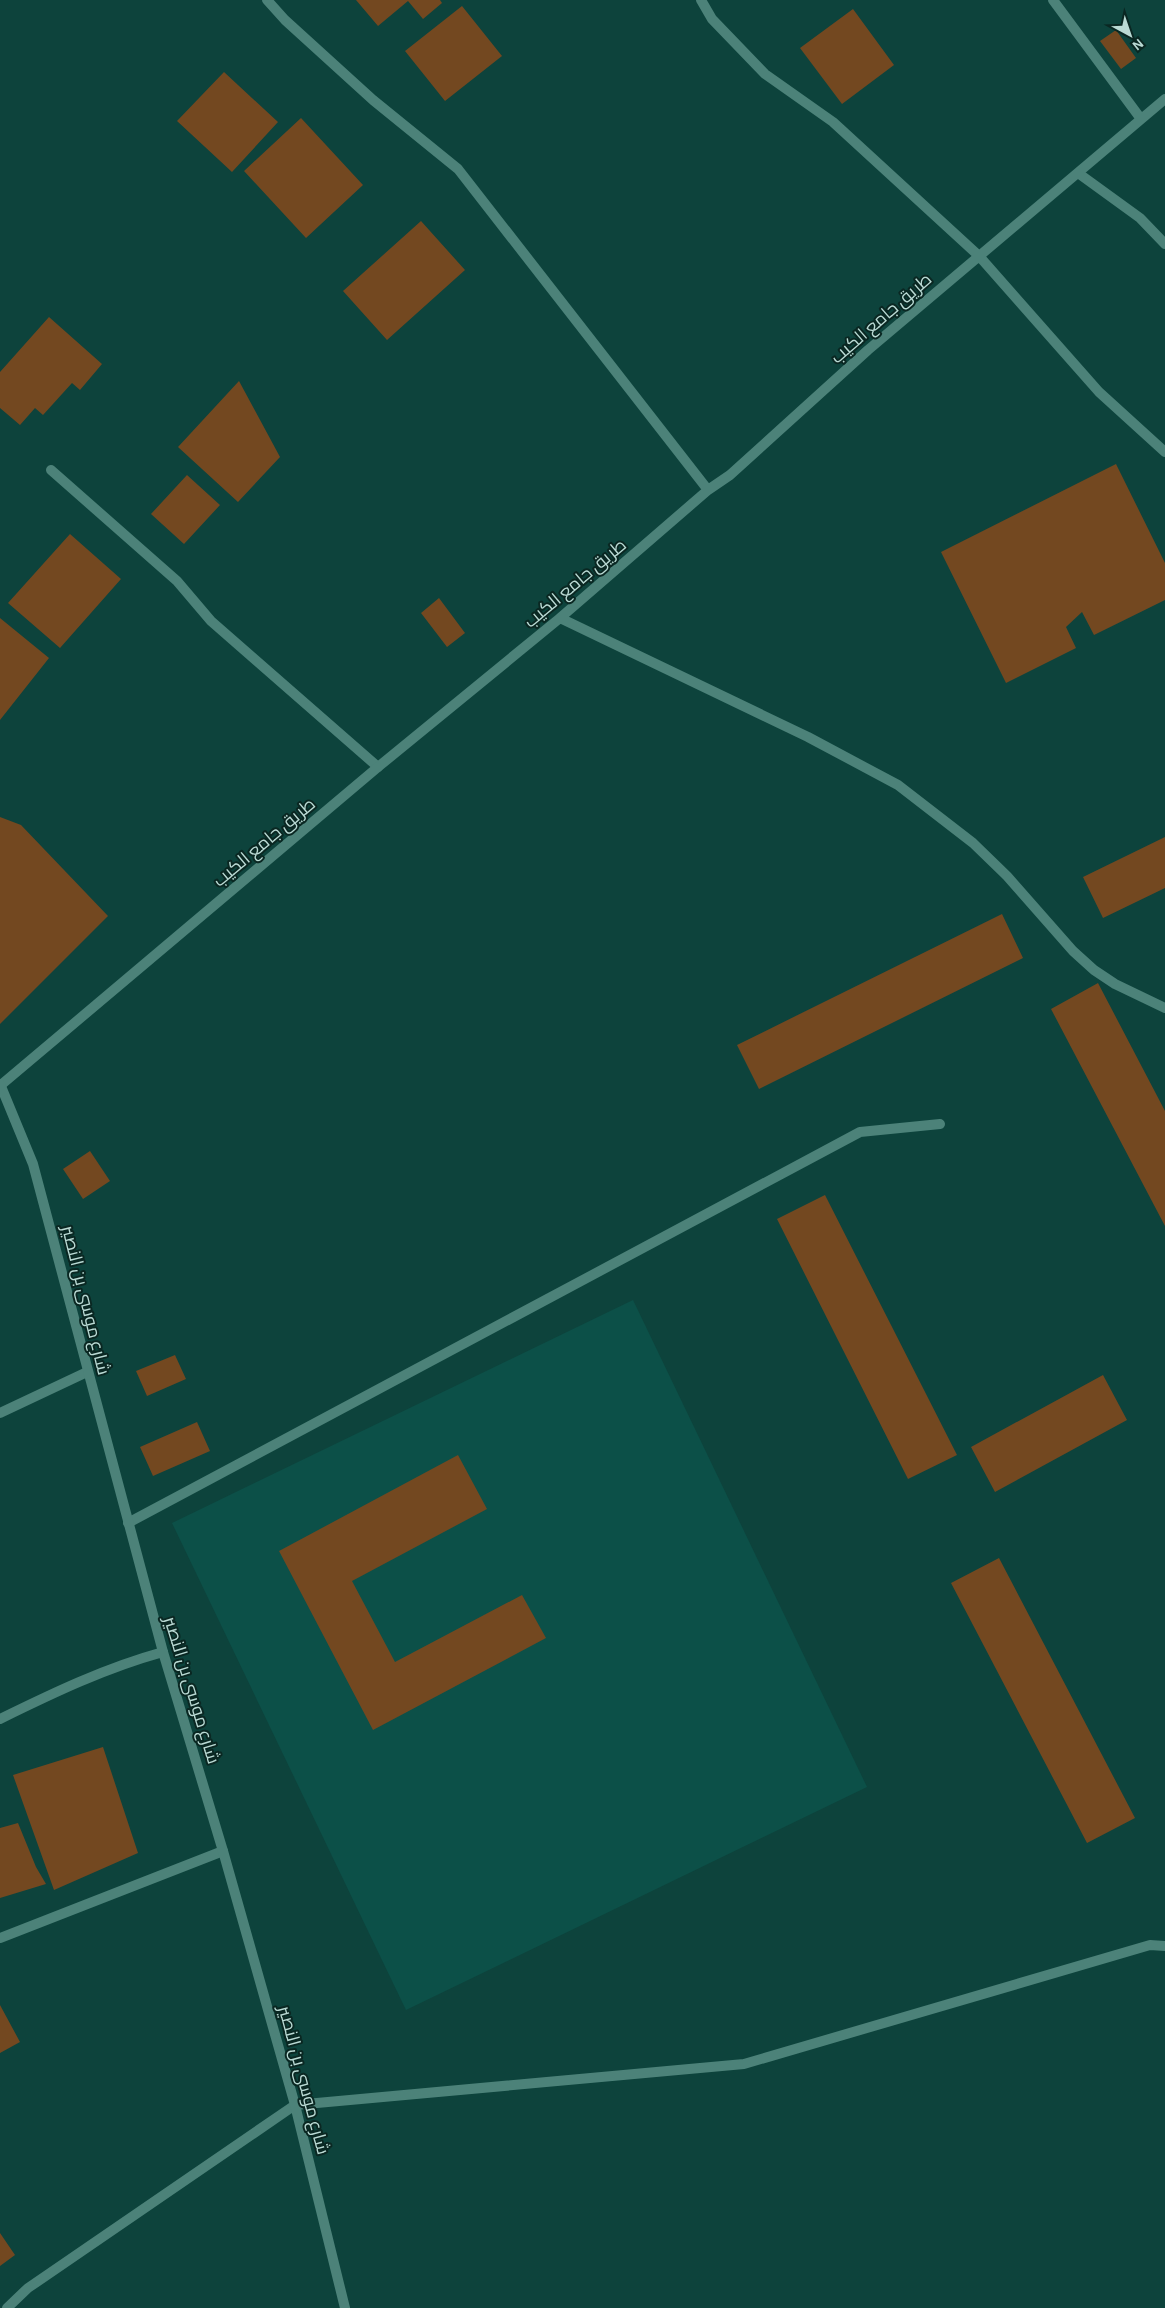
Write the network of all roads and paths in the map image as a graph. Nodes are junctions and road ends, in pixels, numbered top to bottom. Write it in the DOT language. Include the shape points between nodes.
graph roads {
  1 [pos="267,0"];
  2 [pos="702,0"];
  3 [pos="1053,0"];
  4 [pos="1165,99"];
  5 [pos="1141,119"];
  6 [pos="1078,173"];
  7 [pos="1165,244"];
  8 [pos="979,256"];
  9 [pos="1165,452"];
  10 [pos="50,470"];
  11 [pos="708,490"];
  12 [pos="560,618"];
  13 [pos="378,767"];
  14 [pos="1165,1008"];
  15 [pos="0,1085"];
  16 [pos="940,1124"];
  17 [pos="87,1372"];
  18 [pos="0,1413"];
  19 [pos="128,1523"];
  20 [pos="163,1652"];
  21 [pos="0,1719"];
  22 [pos="223,1851"];
  23 [pos="0,1938"];
  24 [pos="1165,1946"];
  25 [pos="295,2105"];
  26 [pos="7,2308"];
  27 [pos="345,2308"];
  1 -- 11 [label="street" via="373,100 458,169"];
  2 -- 8 [label="street" via="712,19 765,74 834,122"];
  3 -- 5 [label="street"];
  4 -- 5 [label="street, طريق جامع الكيب"];
  5 -- 6 [label="street, طريق جامع الكيب"];
  6 -- 7 [label="street" via="1140,218"];
  6 -- 8 [label="street, طريق جامع الكيب"];
  8 -- 9 [label="street" via="1099,392"];
  8 -- 11 [label="street, طريق جامع الكيب" via="868,350 730,475"];
  10 -- 13 [label="street" via="177,581 211,621"];
  11 -- 12 [label="street, طريق جامع الكيب"];
  12 -- 13 [label="street, طريق جامع الكيب"];
  12 -- 14 [label="street" via="808,737 898,785 973,843 1094,970"];
  13 -- 15 [label="street, طريق جامع الكيب"];
  15 -- 17 [label="street, شارع موسى بن النصير" via="33,1164"];
  16 -- 19 [label="street" via="860,1132"];
  17 -- 18 [label="street"];
  17 -- 19 [label="street, شارع موسى بن النصير"];
  19 -- 20 [label="street, شارع موسى بن النصير"];
  20 -- 21 [label="street" via="94,1674"];
  20 -- 22 [label="street, شارع موسى بن النصير"];
  22 -- 23 [label="street"];
  22 -- 25 [label="street, شارع موسى بن النصير"];
  24 -- 25 [label="street" via="1150,1945 744,2064"];
  25 -- 26 [label="street" via="36,2283"];
  25 -- 27 [label="street, شارع موسى بن النصير"];
}
